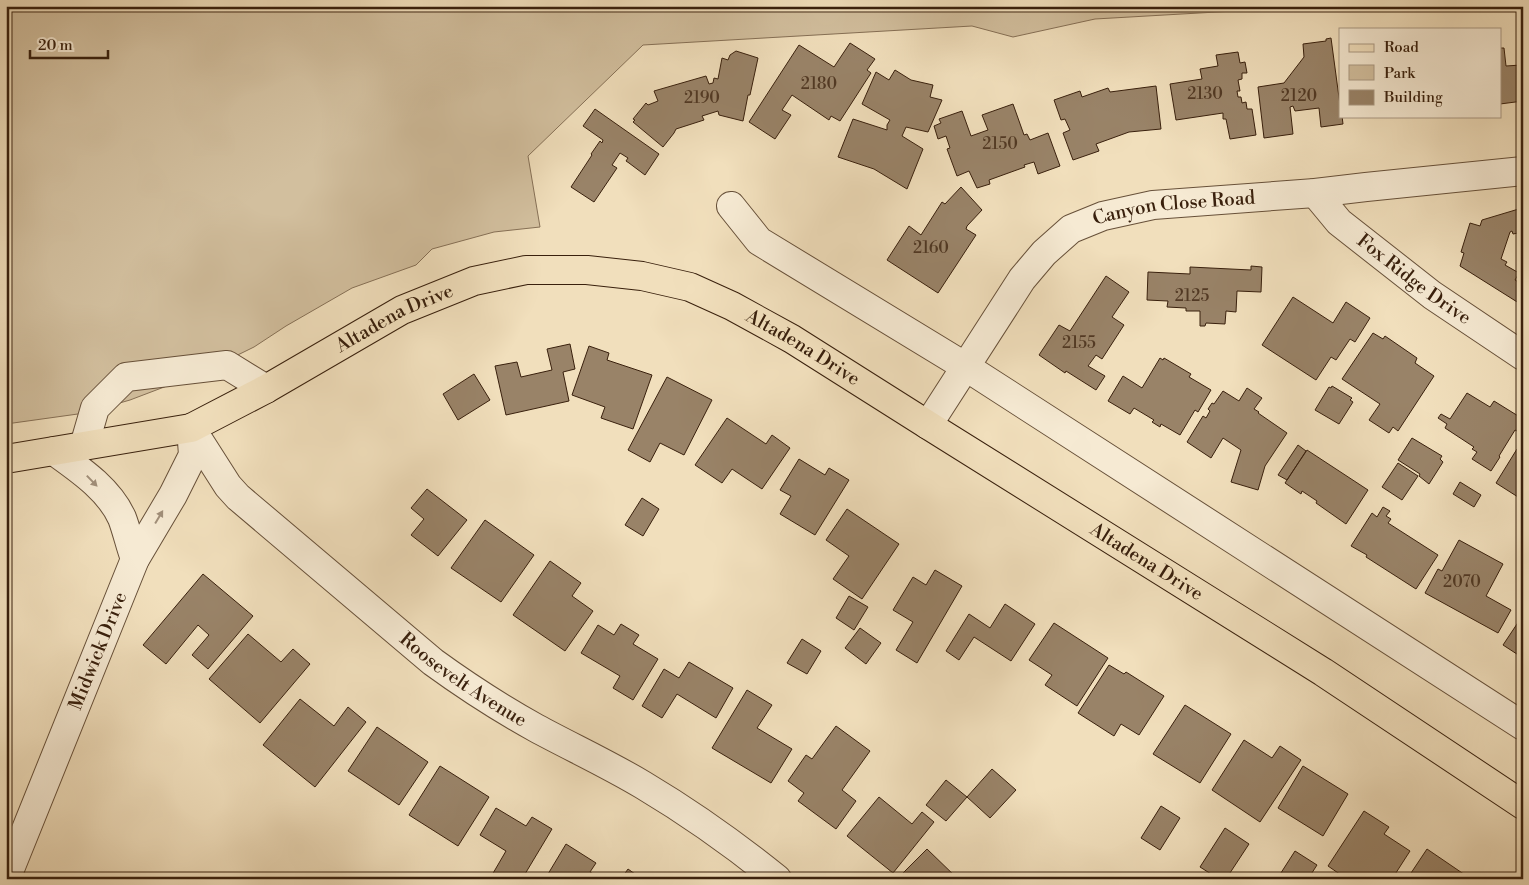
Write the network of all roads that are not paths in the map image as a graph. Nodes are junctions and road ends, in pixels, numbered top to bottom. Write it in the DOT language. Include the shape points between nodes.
graph roads {
  1 [pos="1523,171"];
  2 [pos="1315,193"];
  3 [pos="731,206"];
  4 [pos="1523,356"];
  5 [pos="966,367"];
  6 [pos="266,389"];
  7 [pos="928,425"];
  8 [pos="191,428"];
  9 [pos="84,446"];
  10 [pos="54,450"];
  11 [pos="6,459"];
  12 [pos="134,559"];
  13 [pos="1523,726"];
  14 [pos="1523,805"];
  15 [pos="6,879"];
  16 [pos="778,879"];
  1 -- 2 [label="street, Canyon Close Road"];
  2 -- 4 [label="street, Fox Ridge Drive" via="1339,222 1432,295"];
  2 -- 5 [label="street, Canyon Close Road" via="1153,205 1103,216 1071,229 1022,279"];
  3 -- 5 [label="street" via="759,241"];
  5 -- 7 [label="street, Canyon Close Road"];
  5 -- 13 [label="street"];
  6 -- 7 [label="main road, Altadena Drive" via="402,310 474,281 526,270 587,270 642,276 681,285 732,306 792,339"];
  6 -- 8 [label="main road, Altadena Drive"];
  6 -- 9 [label="street" via="226,365 126,378 95,408"];
  7 -- 14 [label="main road, Altadena Drive" via="1323,672"];
  8 -- 9 [label="main road, Altadena Drive"];
  12 -- 8 [label="street, Midwick Drive, one-way" via="193,455"];
  8 -- 16 [label="street, Roosevelt Avenue" via="238,497 433,662 496,705 643,785 704,824"];
  9 -- 10 [label="main road, Altadena Drive"];
  10 -- 11 [label="main road, Altadena Drive"];
  10 -- 12 [label="street, one-way" via="88,476 108,498 121,517"];
  12 -- 15 [label="street, Midwick Drive"];
}
